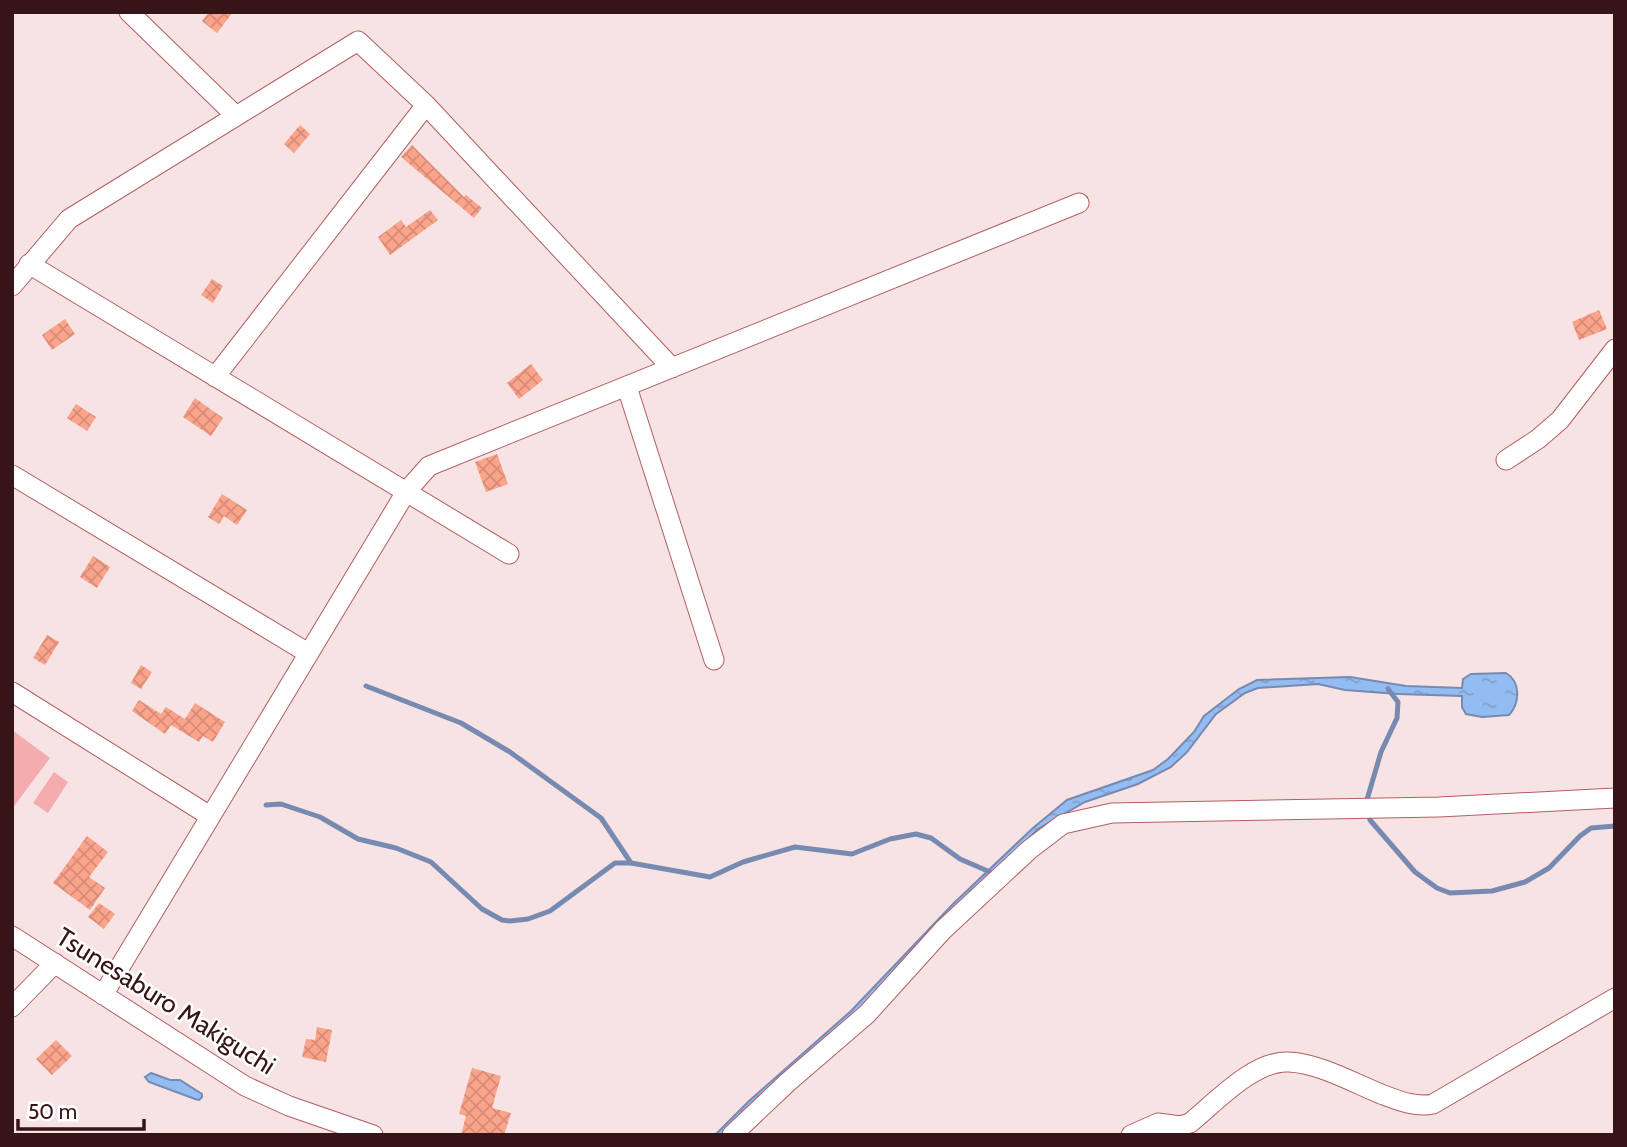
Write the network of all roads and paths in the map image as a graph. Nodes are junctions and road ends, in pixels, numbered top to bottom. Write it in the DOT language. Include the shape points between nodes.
graph roads {
  1 [pos="129,12"];
  2 [pos="426,105"];
  3 [pos="235,115"];
  4 [pos="1079,203"];
  5 [pos="29,264"];
  6 [pos="12,286"];
  7 [pos="1615,349"];
  8 [pos="672,368"];
  9 [pos="215,377"];
  10 [pos="627,387"];
  11 [pos="1506,460"];
  12 [pos="12,475"];
  13 [pos="406,492"];
  14 [pos="509,554"];
  15 [pos="309,653"];
  16 [pos="714,660"];
  17 [pos="12,692"];
  18 [pos="1615,798"];
  19 [pos="210,816"];
  20 [pos="12,936"];
  21 [pos="54,963"];
  22 [pos="103,995"];
  23 [pos="1615,998"];
  24 [pos="12,1007"];
  25 [pos="373,1135"];
  26 [pos="732,1135"];
  27 [pos="1131,1135"];
  1 -- 3 [label="street"];
  2 -- 3 [label="street" via="358,41"];
  2 -- 8 [label="street"];
  2 -- 9 [label="street"];
  3 -- 5 [label="street" via="69,219"];
  4 -- 8 [label="street"];
  5 -- 6 [label="street"];
  5 -- 9 [label="street"];
  7 -- 11 [label="street" via="1560,420"];
  8 -- 10 [label="street"];
  9 -- 13 [label="street"];
  10 -- 13 [label="street" via="429,466"];
  10 -- 16 [label="street"];
  12 -- 15 [label="street"];
  13 -- 14 [label="street"];
  13 -- 15 [label="street"];
  15 -- 19 [label="street"];
  17 -- 19 [label="street"];
  18 -- 26 [label="street" via="1439,807 1112,813 1063,824 943,930 867,1014"];
  19 -- 22 [label="street"];
  20 -- 21 [label="street, Tsunesaburo Makiguchi"];
  21 -- 22 [label="street, Tsunesaburo Makiguchi"];
  21 -- 24 [label="street"];
  22 -- 25 [label="street, Tsunesaburo Makiguchi" via="246,1086"];
  23 -- 27 [label="street" via="1433,1104 1412,1104 1290,1062 1271,1064 1243,1078 1190,1123 1158,1123"];
}
